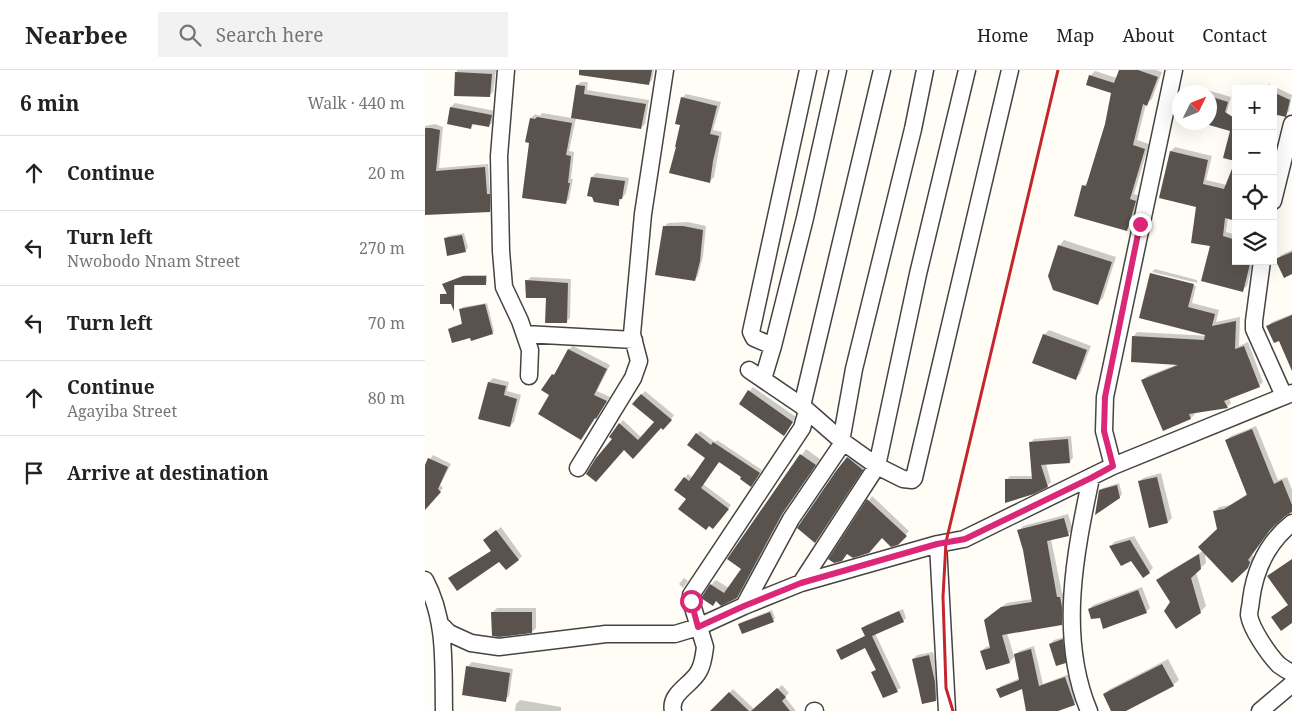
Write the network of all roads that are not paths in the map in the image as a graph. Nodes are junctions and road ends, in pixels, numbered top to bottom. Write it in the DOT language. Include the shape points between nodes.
graph roads {
  1 [pos="506,70"];
  2 [pos="665,70"];
  3 [pos="808,70"];
  4 [pos="838,70"];
  5 [pos="882,70"];
  6 [pos="925,70"];
  7 [pos="967,70"];
  8 [pos="1010,70"];
  9 [pos="1174,70"];
  10 [pos="1292,124"];
  11 [pos="1277,185"];
  12 [pos="1261,265"];
  13 [pos="525,334"];
  14 [pos="634,340"];
  15 [pos="773,346"];
  16 [pos="749,370"];
  17 [pos="529,376"];
  18 [pos="763,379"];
  19 [pos="1288,394"];
  20 [pos="805,408"];
  21 [pos="841,442"];
  22 [pos="877,466"];
  23 [pos="1113,466"];
  24 [pos="578,468"];
  25 [pos="1091,478"];
  26 [pos="1292,523"];
  27 [pos="937,544"];
  28 [pos="425,580"];
  29 [pos="801,583"];
  30 [pos="744,606"];
  31 [pos="442,626"];
  32 [pos="698,627"];
  33 [pos="1292,673"];
  34 [pos="1292,684"];
  35 [pos="444,711"];
  36 [pos="673,711"];
  37 [pos="947,711"];
  38 [pos="1089,711"];
  39 [pos="1259,711"];
  1 -- 13 [label="street" via="499,156 501,251 504,287"];
  2 -- 14 [label="street" via="643,214"];
  3 -- 15 [label="street" via="751,332 754,338"];
  4 -- 15 [label="street"];
  5 -- 20 [label="street"];
  6 -- 21 [label="street" via="854,369"];
  7 -- 22 [label="street" via="918,274"];
  8 -- 22 [label="street" via="914,478 903,479"];
  9 -- 23 [label="street" via="1105,397 1104,431"];
  10 -- 11 [label="street"];
  12 -- 19 [label="street" via="1254,329"];
  13 -- 14 [label="street"];
  13 -- 17 [label="street" via="530,356"];
  14 -- 24 [label="street" via="639,356 637,369"];
  15 -- 18 [label="street"];
  16 -- 18 [label="street"];
  18 -- 20 [label="street"];
  19 -- 23 [label="street"];
  20 -- 21 [label="street"];
  20 -- 32 [label="street" via="802,428 691,595"];
  21 -- 22 [label="street"];
  21 -- 30 [label="street" via="791,519"];
  22 -- 29 [label="street"];
  23 -- 25 [label="street"];
  25 -- 27 [label="street" via="965,539"];
  25 -- 38 [label="street" via="1079,533 1073,583 1072,637 1075,662"];
  26 -- 33 [label="street" via="1268,549 1260,564 1249,615 1259,639 1279,664"];
  27 -- 29 [label="street"];
  27 -- 37 [label="street"];
  28 -- 31 [label="street"];
  29 -- 30 [label="street"];
  30 -- 32 [label="street"];
  31 -- 32 [label="street" via="471,643 499,647 606,634 675,634"];
  31 -- 35 [label="street"];
  32 -- 36 [label="street" via="705,647 700,671 677,695"];
  34 -- 39 [label="street"];
}
